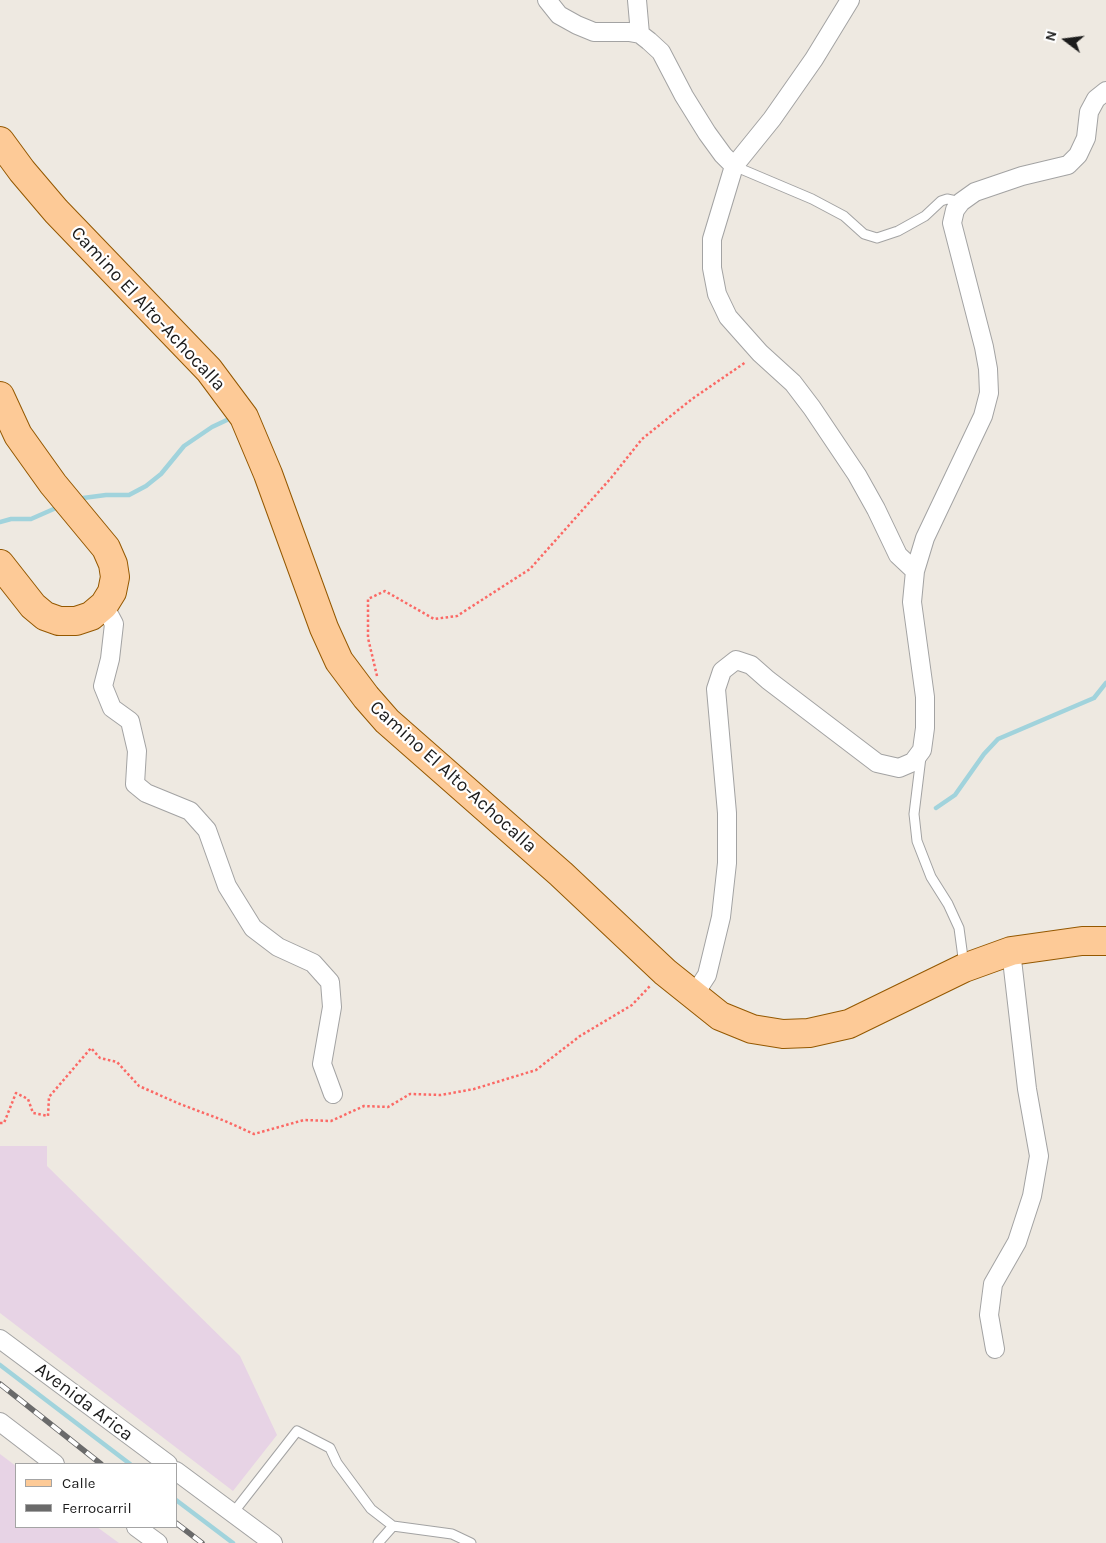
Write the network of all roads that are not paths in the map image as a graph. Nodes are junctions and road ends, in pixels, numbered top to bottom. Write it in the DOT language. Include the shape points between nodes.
graph roads {
  1 [pos="548,0"];
  2 [pos="637,0"];
  3 [pos="850,0"];
  4 [pos="640,34"];
  5 [pos="1106,91"];
  6 [pos="0,141"];
  7 [pos="734,166"];
  8 [pos="961,202"];
  9 [pos="0,396"];
  10 [pos="0,564"];
  11 [pos="915,570"];
  12 [pos="104,605"];
  13 [pos="922,750"];
  14 [pos="1106,941"];
  15 [pos="1011,951"];
  16 [pos="964,968"];
  17 [pos="694,995"];
  18 [pos="333,1094"];
  19 [pos="0,1339"];
  20 [pos="995,1349"];
  21 [pos="0,1422"];
  22 [pos="54,1463"];
  23 [pos="167,1463"];
  24 [pos="178,1472"];
  25 [pos="233,1513"];
  26 [pos="393,1526"];
  27 [pos="137,1528"];
  28 [pos="158,1543"];
  29 [pos="273,1543"];
  30 [pos="378,1543"];
  31 [pos="471,1543"];
  1 -- 4 [label="street" via="559,15 594,32"];
  2 -- 4 [label="street"];
  3 -- 7 [label="street" via="814,59"];
  4 -- 7 [label="street" via="661,52 707,133"];
  5 -- 8 [label="street" via="1096,98 1088,112 1086,138 1078,155 1068,165 975,192"];
  6 -- 17 [label="main road, Camino El Alto-Achocalla" via="56,211 209,370 244,417 324,628 339,661 366,697 387,721 561,874 664,972"];
  7 -- 8 [label="lane" via="844,216 864,234 877,238 918,220 941,201"];
  7 -- 11 [label="street" via="712,239 712,268 717,294 728,317 793,383 812,408 876,509 898,555"];
  8 -- 11 [label="street" via="952,222 984,347 989,393 983,416 925,538"];
  9 -- 12 [label="main road" via="18,435 106,548 115,577 112,592"];
  10 -- 12 [label="main road" via="33,606 45,616 59,621 76,621 91,616"];
  11 -- 13 [label="street" via="912,602 925,697"];
  12 -- 18 [label="street" via="114,624 103,686 112,708 130,721 137,751 135,784 146,793 190,811 207,830 227,886 253,928 278,948 313,963 330,982 332,1007 322,1064"];
  13 -- 16 [label="lane" via="914,814 917,842 931,877 959,928"];
  13 -- 17 [label="street" via="913,762 899,768 877,763 752,665 736,660 722,671 716,689 727,813 727,863 721,917 707,976"];
  14 -- 15 [label="main road, Camino El Alto-Achocalla" via="1082,941"];
  15 -- 16 [label="main road, Camino El Alto-Achocalla"];
  15 -- 20 [label="street" via="1038,1156 1032,1196 1017,1242 993,1284 989,1315"];
  16 -- 17 [label="main road, Camino El Alto-Achocalla" via="849,1024 809,1033 783,1034 752,1029 720,1016"];
  19 -- 23 [label="street, Avenida Arica"];
  21 -- 22 [label="street"];
  24 -- 25 [label="street"];
  25 -- 26 [label="lane" via="297,1431 330,1448 337,1463 371,1509"];
  25 -- 29 [label="street"];
  26 -- 30 [label="lane"];
  26 -- 31 [label="lane" via="452,1534"];
  27 -- 28 [label="street"];
}
